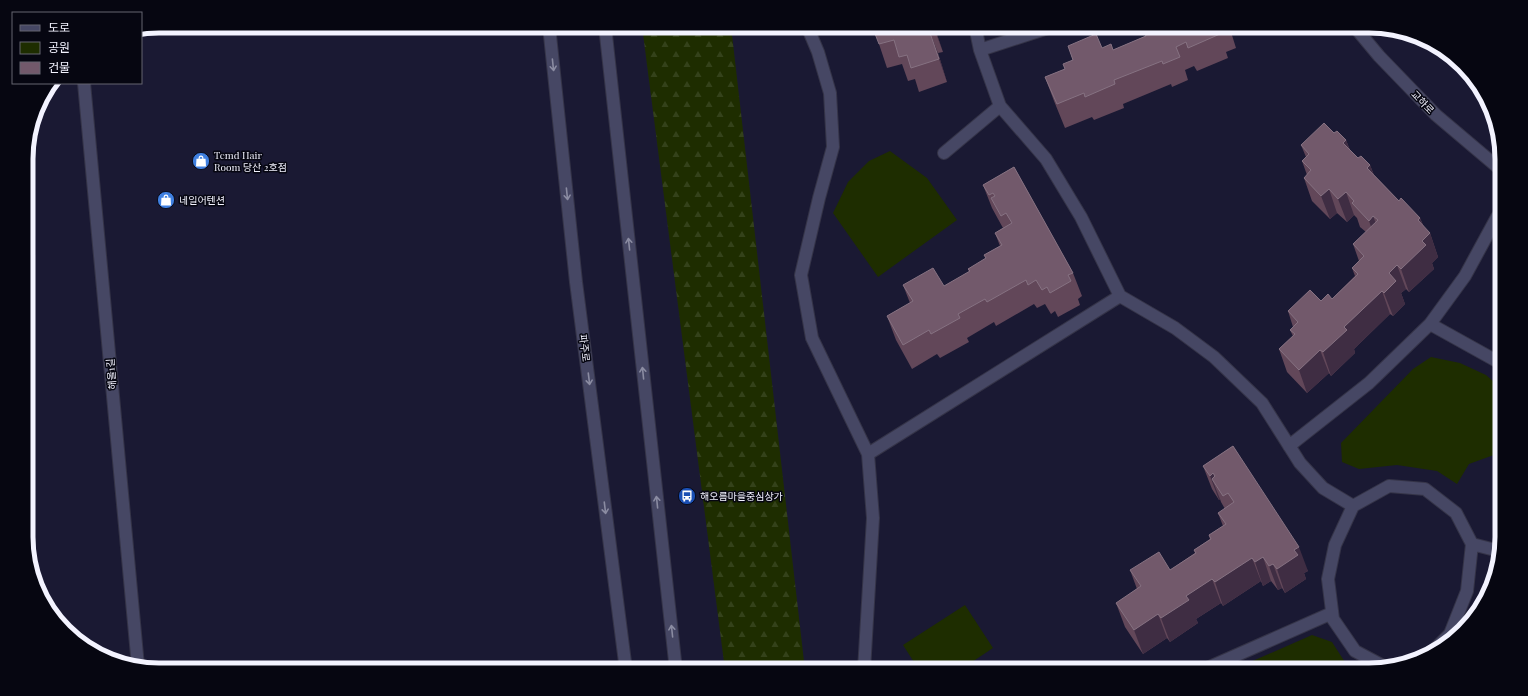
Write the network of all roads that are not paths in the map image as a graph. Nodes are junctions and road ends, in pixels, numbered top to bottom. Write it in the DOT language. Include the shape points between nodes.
graph roads {
  1 [pos="550,33"];
  2 [pos="606,33"];
  3 [pos="810,33"];
  4 [pos="976,33"];
  5 [pos="1032,33"];
  6 [pos="1360,33"];
  7 [pos="980,50"];
  8 [pos="84,84"];
  9 [pos="1000,106"];
  10 [pos="944,153"];
  11 [pos="1495,165"];
  12 [pos="1495,221"];
  13 [pos="1120,296"];
  14 [pos="1430,324"];
  15 [pos="1495,360"];
  16 [pos="1290,446"];
  17 [pos="868,454"];
  18 [pos="1353,506"];
  19 [pos="1472,544"];
  20 [pos="1494,550"];
  21 [pos="1332,613"];
  22 [pos="1450,633"];
  23 [pos="138,661"];
  24 [pos="625,663"];
  25 [pos="675,663"];
  26 [pos="864,663"];
  27 [pos="1219,663"];
  28 [pos="1377,663"];
  1 -- 24 [label="street, 파주로, one-way" via="576,282"];
  25 -- 2 [label="street, one-way"];
  3 -- 17 [label="street" via="830,93 833,147 801,275 812,338"];
  4 -- 7 [label="street"];
  5 -- 7 [label="street"];
  6 -- 11 [label="street, 교하로" via="1436,115"];
  7 -- 9 [label="street"];
  8 -- 23 [label="street, 해올1길"];
  9 -- 10 [label="street"];
  9 -- 13 [label="street" via="1046,160 1081,217"];
  12 -- 14 [label="street" via="1465,276"];
  13 -- 16 [label="street" via="1175,328 1214,357 1262,403"];
  13 -- 17 [label="street"];
  14 -- 15 [label="street"];
  14 -- 16 [label="street" via="1369,383"];
  16 -- 18 [label="street" via="1300,463 1323,488"];
  17 -- 26 [label="street" via="874,518"];
  18 -- 19 [label="street" via="1389,486 1425,489 1456,513"];
  18 -- 21 [label="street" via="1335,545 1328,579"];
  19 -- 20 [label="street"];
  19 -- 22 [label="street" via="1467,591"];
  21 -- 27 [label="street"];
  21 -- 28 [label="street" via="1333,619 1355,651"];
}
